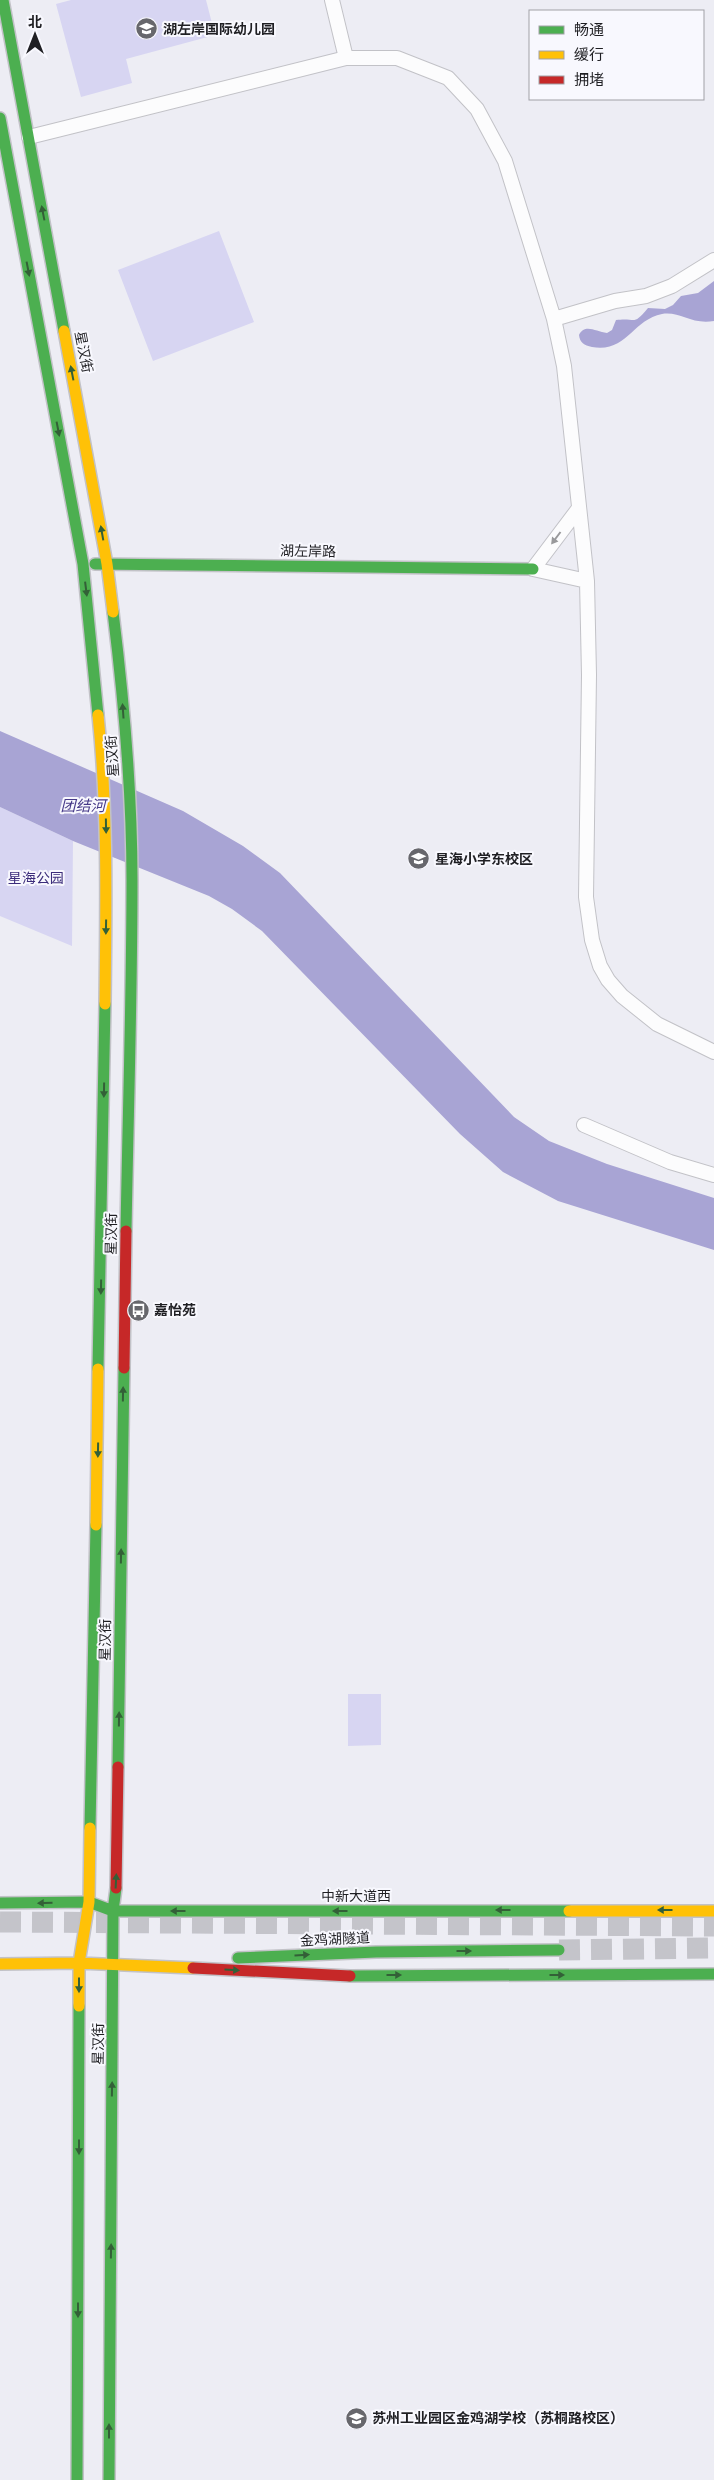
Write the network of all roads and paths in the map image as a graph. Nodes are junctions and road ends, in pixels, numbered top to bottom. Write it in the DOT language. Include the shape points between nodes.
graph roads {
  1 [pos="3,0"];
  2 [pos="332,0"];
  3 [pos="346,58"];
  4 [pos="0,118"];
  5 [pos="29,137"];
  6 [pos="714,260"];
  7 [pos="554,319"];
  8 [pos="578,508"];
  9 [pos="82,564"];
  10 [pos="107,564"];
  11 [pos="533,569"];
  12 [pos="587,581"];
  13 [pos="714,1052"];
  14 [pos="584,1125"];
  15 [pos="714,1175"];
  16 [pos="89,1902"];
  17 [pos="0,1903"];
  18 [pos="113,1911"];
  19 [pos="714,1911"];
  20 [pos="559,1950"];
  21 [pos="79,1963"];
  22 [pos="0,1964"];
  23 [pos="113,1965"];
  24 [pos="714,1974"];
  25 [pos="77,2480"];
  26 [pos="109,2480"];
  1 -- 5 [label="main road, 星汉街"];
  2 -- 3 [label="street"];
  3 -- 5 [label="street"];
  3 -- 7 [label="street" via="397,58 448,78 477,109 505,161"];
  4 -- 9 [label="main road, 星汉街, one-way"];
  10 -- 5 [label="main road, 星汉街, one-way"];
  6 -- 7 [label="street" via="672,286 646,296"];
  7 -- 8 [label="street" via="564,366"];
  8 -- 11 [label="street, one-way"];
  8 -- 12 [label="street"];
  9 -- 10 [label="main road, 湖左岸路"];
  9 -- 16 [label="main road, 星汉街, one-way" via="103,760 107,879"];
  10 -- 11 [label="main road, 湖左岸路"];
  18 -- 10 [label="main road, 星汉街, one-way" via="116,1885 132,878 121,679"];
  11 -- 12 [label="street"];
  12 -- 13 [label="street" via="586,897 592,940 600,966 622,996 658,1024"];
  14 -- 15 [label="street" via="670,1162"];
  16 -- 17 [label="main road, 中新大道西, one-way"];
  16 -- 18 [label="main road, 中新大道西"];
  16 -- 21 [label="main road, 星汉街"];
  19 -- 18 [label="main road, 中新大道西, one-way"];
  18 -- 23 [label="main road, 星汉街"];
  23 -- 20 [label="main road, 金鸡湖隧道, one-way" via="376,1952"];
  21 -- 22 [label="main road"];
  21 -- 23 [label="main road"];
  21 -- 25 [label="main road, 星汉街, one-way"];
  23 -- 24 [label="main road, one-way" via="350,1976"];
  26 -- 23 [label="main road, 星汉街, one-way"];
}
